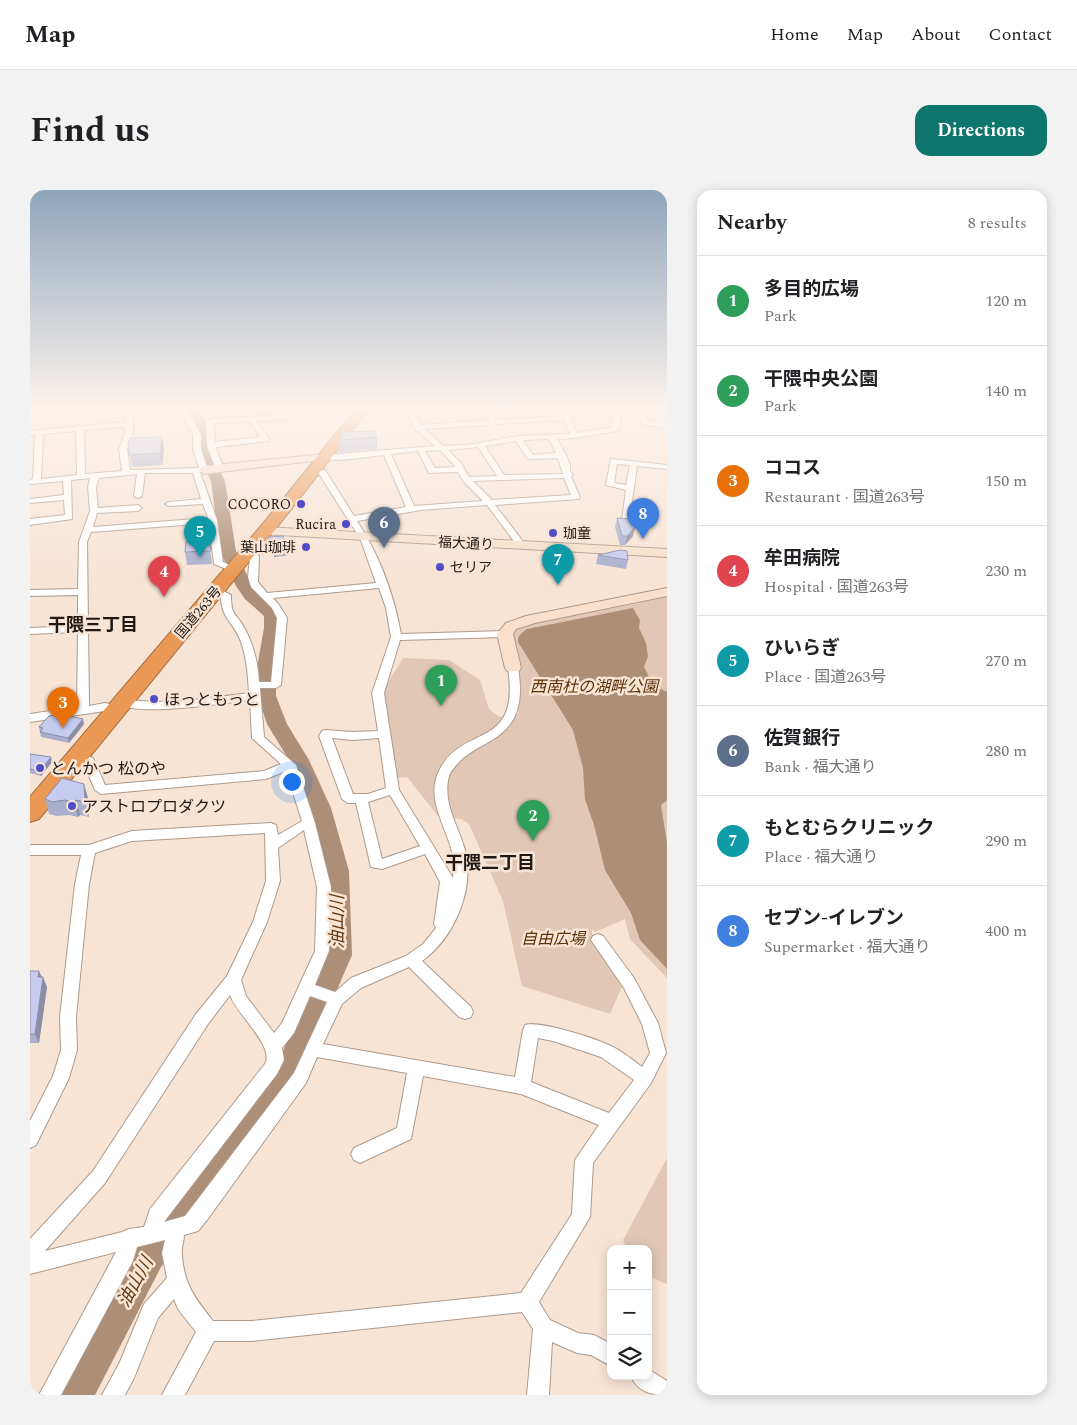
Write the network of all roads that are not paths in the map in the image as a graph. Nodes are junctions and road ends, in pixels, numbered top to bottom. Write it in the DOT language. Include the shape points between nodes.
graph roads {
  1 [pos="35,465"];
  2 [pos="81,465"];
  3 [pos="125,465"];
  4 [pos="199,465"];
  5 [pos="246,465"];
  6 [pos="319,465"];
  7 [pos="392,465"];
  8 [pos="429,465"];
  9 [pos="457,465"];
  10 [pos="494,465"];
  11 [pos="566,465"];
  12 [pos="613,465"];
  13 [pos="634,465"];
  14 [pos="652,465"];
  15 [pos="667,467"];
  16 [pos="219,468"];
  17 [pos="460,469"];
  18 [pos="200,470"];
  19 [pos="141,471"];
  20 [pos="314,471"];
  21 [pos="126,473"];
  22 [pos="95,476"];
  23 [pos="567,476"];
  24 [pos="81,477"];
  25 [pos="67,478"];
  26 [pos="502,478"];
  27 [pos="466,479"];
  28 [pos="33,482"];
  29 [pos="630,488"];
  30 [pos="138,496"];
  31 [pos="67,497"];
  32 [pos="30,500"];
  33 [pos="206,501"];
  34 [pos="489,502"];
  35 [pos="169,504"];
  36 [pos="138,508"];
  37 [pos="411,509"];
  38 [pos="94,511"];
  39 [pos="352,518"];
  40 [pos="213,520"];
  41 [pos="626,520"];
  42 [pos="30,522"];
  43 [pos="88,530"];
  44 [pos="265,531"];
  45 [pos="364,538"];
  46 [pos="522,546"];
  47 [pos="667,553"];
  48 [pos="233,570"];
  49 [pos="382,585"];
  50 [pos="83,592"];
  51 [pos="667,592"];
  52 [pos="30,594"];
  53 [pos="265,596"];
  54 [pos="83,630"];
  55 [pos="30,631"];
  56 [pos="505,634"];
  57 [pos="396,637"];
  58 [pos="513,668"];
  59 [pos="254,691"];
  60 [pos="119,706"];
  61 [pos="83,710"];
  62 [pos="30,718"];
  63 [pos="384,734"];
  64 [pos="76,756"];
  65 [pos="290,765"];
  66 [pos="393,790"];
  67 [pos="361,799"];
  68 [pos="30,813"];
  69 [pos="309,823"];
  70 [pos="272,846"];
  71 [pos="428,848"];
  72 [pos="30,850"];
  73 [pos="89,850"];
  74 [pos="444,929"];
  75 [pos="598,940"];
  76 [pos="411,960"];
  77 [pos="233,980"];
  78 [pos="306,988"];
  79 [pos="337,999"];
  80 [pos="465,1012"];
  81 [pos="274,1046"];
  82 [pos="312,1049"];
  83 [pos="416,1066"];
  84 [pos="645,1078"];
  85 [pos="522,1086"];
  86 [pos="611,1122"];
  87 [pos="30,1138"];
  88 [pos="360,1154"];
  89 [pos="173,1229"];
  90 [pos="151,1233"];
  91 [pos="129,1238"];
  92 [pos="30,1253"];
  93 [pos="30,1264"];
  94 [pos="177,1281"];
  95 [pos="527,1302"];
  96 [pos="543,1327"];
  97 [pos="208,1331"];
  98 [pos="607,1353"];
  99 [pos="647,1380"];
  100 [pos="667,1394"];
  101 [pos="50,1395"];
  102 [pos="113,1395"];
  103 [pos="174,1395"];
  104 [pos="538,1395"];
  1 -- 28 [label="street"];
  2 -- 24 [label="street"];
  3 -- 21 [label="street"];
  4 -- 18 [label="street"];
  5 -- 16 [label="street"];
  6 -- 20 [label="highway, 国道263号"];
  7 -- 37 [label="street"];
  8 -- 17 [label="street" via="432,471"];
  9 -- 17 [label="street"];
  10 -- 26 [label="street"];
  11 -- 23 [label="street"];
  12 -- 29 [label="street" via="610,486"];
  13 -- 29 [label="street"];
  14 -- 15 [label="street"];
  16 -- 18 [label="street"];
  17 -- 27 [label="street"];
  18 -- 19 [label="street"];
  18 -- 33 [label="street" via="198,481"];
  19 -- 21 [label="street"];
  19 -- 30 [label="street"];
  20 -- 39 [label="street" via="322,472"];
  20 -- 44 [label="highway, 国道263号"];
  21 -- 22 [label="street"];
  22 -- 24 [label="street"];
  22 -- 38 [label="street" via="92,487"];
  23 -- 26 [label="street"];
  23 -- 34 [label="street" via="576,497"];
  24 -- 25 [label="street"];
  25 -- 28 [label="street"];
  25 -- 31 [label="street"];
  26 -- 27 [label="street"];
  27 -- 34 [label="street"];
  29 -- 41 [label="street"];
  31 -- 32 [label="street"];
  31 -- 42 [label="street" via="69,517"];
  33 -- 35 [label="street"];
  33 -- 40 [label="street"];
  34 -- 37 [label="street"];
  34 -- 46 [label="street"];
  36 -- 38 [label="street"];
  37 -- 39 [label="street"];
  38 -- 43 [label="street"];
  39 -- 45 [label="street"];
  40 -- 43 [label="street"];
  40 -- 48 [label="street" via="219,564"];
  43 -- 50 [label="street" via="83,542"];
  44 -- 45 [label="street, 福大通り"];
  44 -- 48 [label="highway, 国道263号"];
  45 -- 46 [label="street, 福大通り"];
  45 -- 49 [label="street"];
  46 -- 47 [label="street, 福大通り"];
  48 -- 53 [label="street" via="254,556 252,573 259,592"];
  48 -- 59 [label="street" via="226,595 226,610 246,642 253,667"];
  48 -- 60 [label="highway, 国道263号"];
  49 -- 53 [label="street"];
  49 -- 57 [label="street"];
  50 -- 52 [label="street"];
  50 -- 54 [label="street"];
  51 -- 56 [label="street" via="531,619 511,626"];
  53 -- 59 [label="street" via="282,618 276,685"];
  54 -- 55 [label="street"];
  54 -- 61 [label="street"];
  56 -- 57 [label="street"];
  56 -- 58 [label="street"];
  57 -- 63 [label="street" via="378,693"];
  58 -- 74 [label="street" via="517,692 511,717 500,730 457,757 443,774 441,799 458,849 459,862 459,879"];
  59 -- 60 [label="street" via="160,705"];
  59 -- 65 [label="street" via="258,738"];
  60 -- 61 [label="street"];
  60 -- 64 [label="highway, 国道263号"];
  61 -- 62 [label="street"];
  63 -- 66 [label="street"];
  63 -- 67 [label="street" via="324,736 348,799"];
  64 -- 65 [label="street" via="89,761 101,790 266,774"];
  64 -- 68 [label="highway, 国道263号"];
  65 -- 69 [label="street"];
  66 -- 67 [label="street"];
  66 -- 71 [label="street"];
  67 -- 71 [label="street" via="376,863 382,864"];
  69 -- 70 [label="street"];
  69 -- 78 [label="street" via="324,887 322,951"];
  70 -- 73 [label="street" via="271,828 132,836"];
  70 -- 77 [label="street" via="273,881 260,922"];
  71 -- 74 [label="street" via="447,882 441,924"];
  72 -- 73 [label="street"];
  73 -- 87 [label="street" via="82,884 68,1016 69,1050 61,1078"];
  74 -- 76 [label="street" via="428,948"];
  75 -- 84 [label="street" via="629,983 650,1023 658,1053"];
  76 -- 79 [label="street" via="356,983"];
  76 -- 80 [label="street"];
  77 -- 81 [label="street" via="239,998"];
  77 -- 92 [label="street" via="202,1019 99,1177"];
  78 -- 79 [label="street"];
  78 -- 81 [label="street" via="288,1028"];
  79 -- 82 [label="street"];
  81 -- 90 [label="street" via="276,1060 271,1069 157,1216"];
  82 -- 83 [label="street"];
  82 -- 89 [label="street" via="300,1078 200,1213 191,1224"];
  83 -- 85 [label="street"];
  83 -- 88 [label="street" via="405,1133"];
  84 -- 85 [label="street" via="606,1051 531,1030"];
  84 -- 86 [label="street"];
  85 -- 86 [label="street"];
  86 -- 95 [label="street" via="584,1160 581,1216"];
  89 -- 90 [label="street"];
  89 -- 94 [label="street" via="172,1253"];
  90 -- 91 [label="street"];
  91 -- 93 [label="street"];
  91 -- 101 [label="street" via="126,1254"];
  94 -- 97 [label="street" via="185,1302"];
  94 -- 102 [label="street" via="151,1311 127,1371"];
  95 -- 96 [label="street"];
  95 -- 97 [label="street" via="252,1331"];
  96 -- 98 [label="street" via="577,1344 594,1345"];
  96 -- 104 [label="street"];
  97 -- 103 [label="street"];
  99 -- 100 [label="street"];
}
